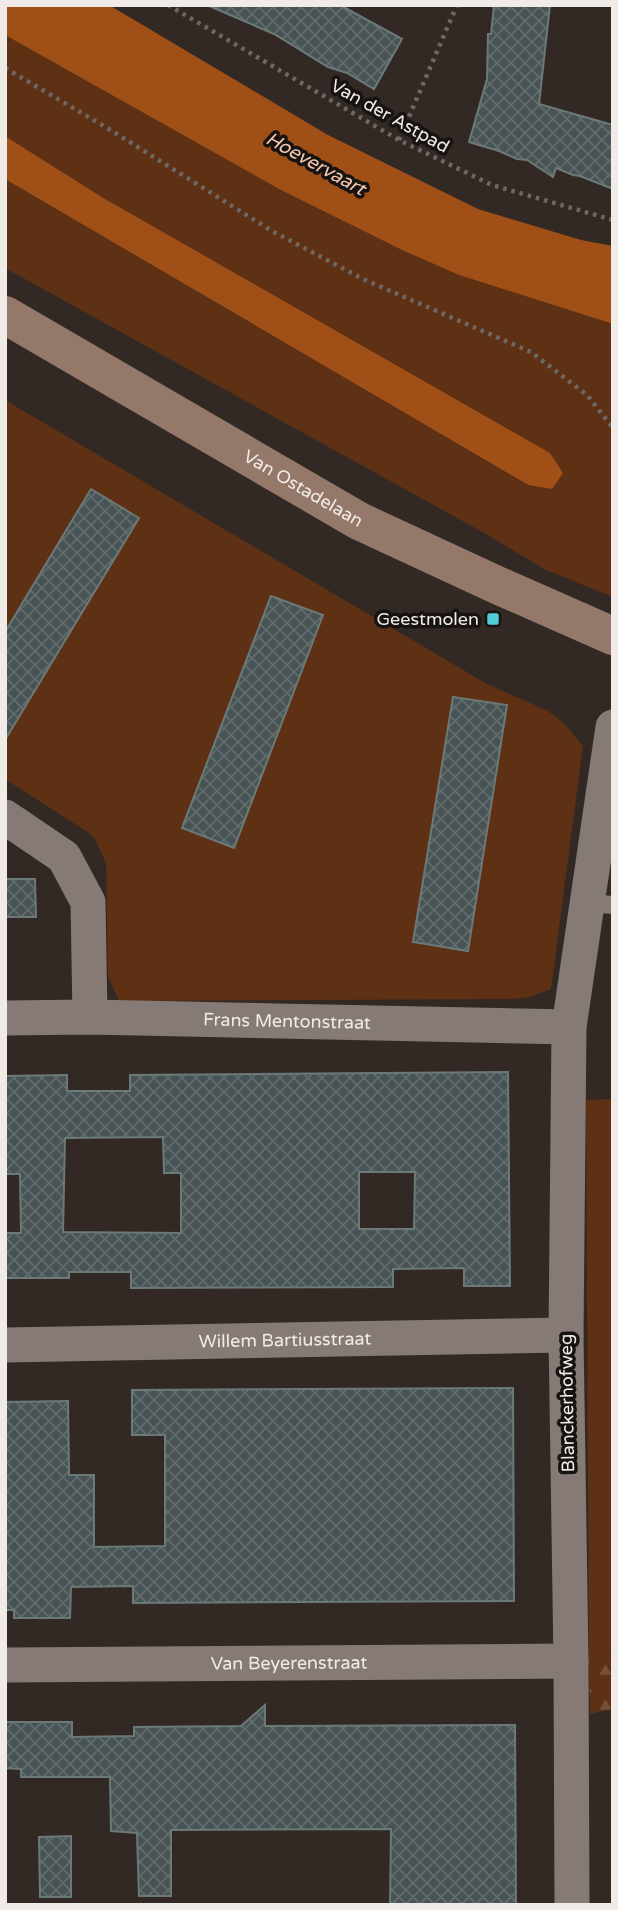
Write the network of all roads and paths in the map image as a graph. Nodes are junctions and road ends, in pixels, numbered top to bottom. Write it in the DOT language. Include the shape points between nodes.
graph roads {
  1 [pos="167,5"];
  2 [pos="457,5"];
  3 [pos="5,68"];
  4 [pos="399,140"];
  5 [pos="613,220"];
  6 [pos="5,316"];
  7 [pos="613,428"];
  8 [pos="613,636"];
  9 [pos="613,727"];
  10 [pos="610,770"];
  11 [pos="5,817"];
  12 [pos="600,904"];
  13 [pos="90,1017"];
  14 [pos="5,1018"];
  15 [pos="569,1027"];
  16 [pos="566,1335"];
  17 [pos="5,1345"];
  18 [pos="571,1661"];
  19 [pos="5,1665"];
  20 [pos="572,1905"];
  1 -- 4 [label="path, Van der Astpad"];
  2 -- 4 [label="path"];
  3 -- 7 [label="path" via="272,231 363,279 531,352 587,395"];
  4 -- 5 [label="path, Van der Astpad" via="492,185"];
  6 -- 8 [label="street, Van Ostadelaan" via="359,521"];
  9 -- 10 [label="street, Blanckerhofweg"];
  10 -- 12 [label="street, Blanckerhofweg"];
  11 -- 13 [label="street" via="64,858 88,902"];
  12 -- 15 [label="street, Blanckerhofweg"];
  13 -- 14 [label="street, Frans Mentonstraat"];
  13 -- 15 [label="street, Frans Mentonstraat"];
  15 -- 16 [label="street, Blanckerhofweg"];
  16 -- 17 [label="street, Willem Bartiusstraat"];
  16 -- 18 [label="street, Blanckerhofweg"];
  18 -- 19 [label="street, Van Beyerenstraat"];
  18 -- 20 [label="street, Blanckerhofweg"];
}
